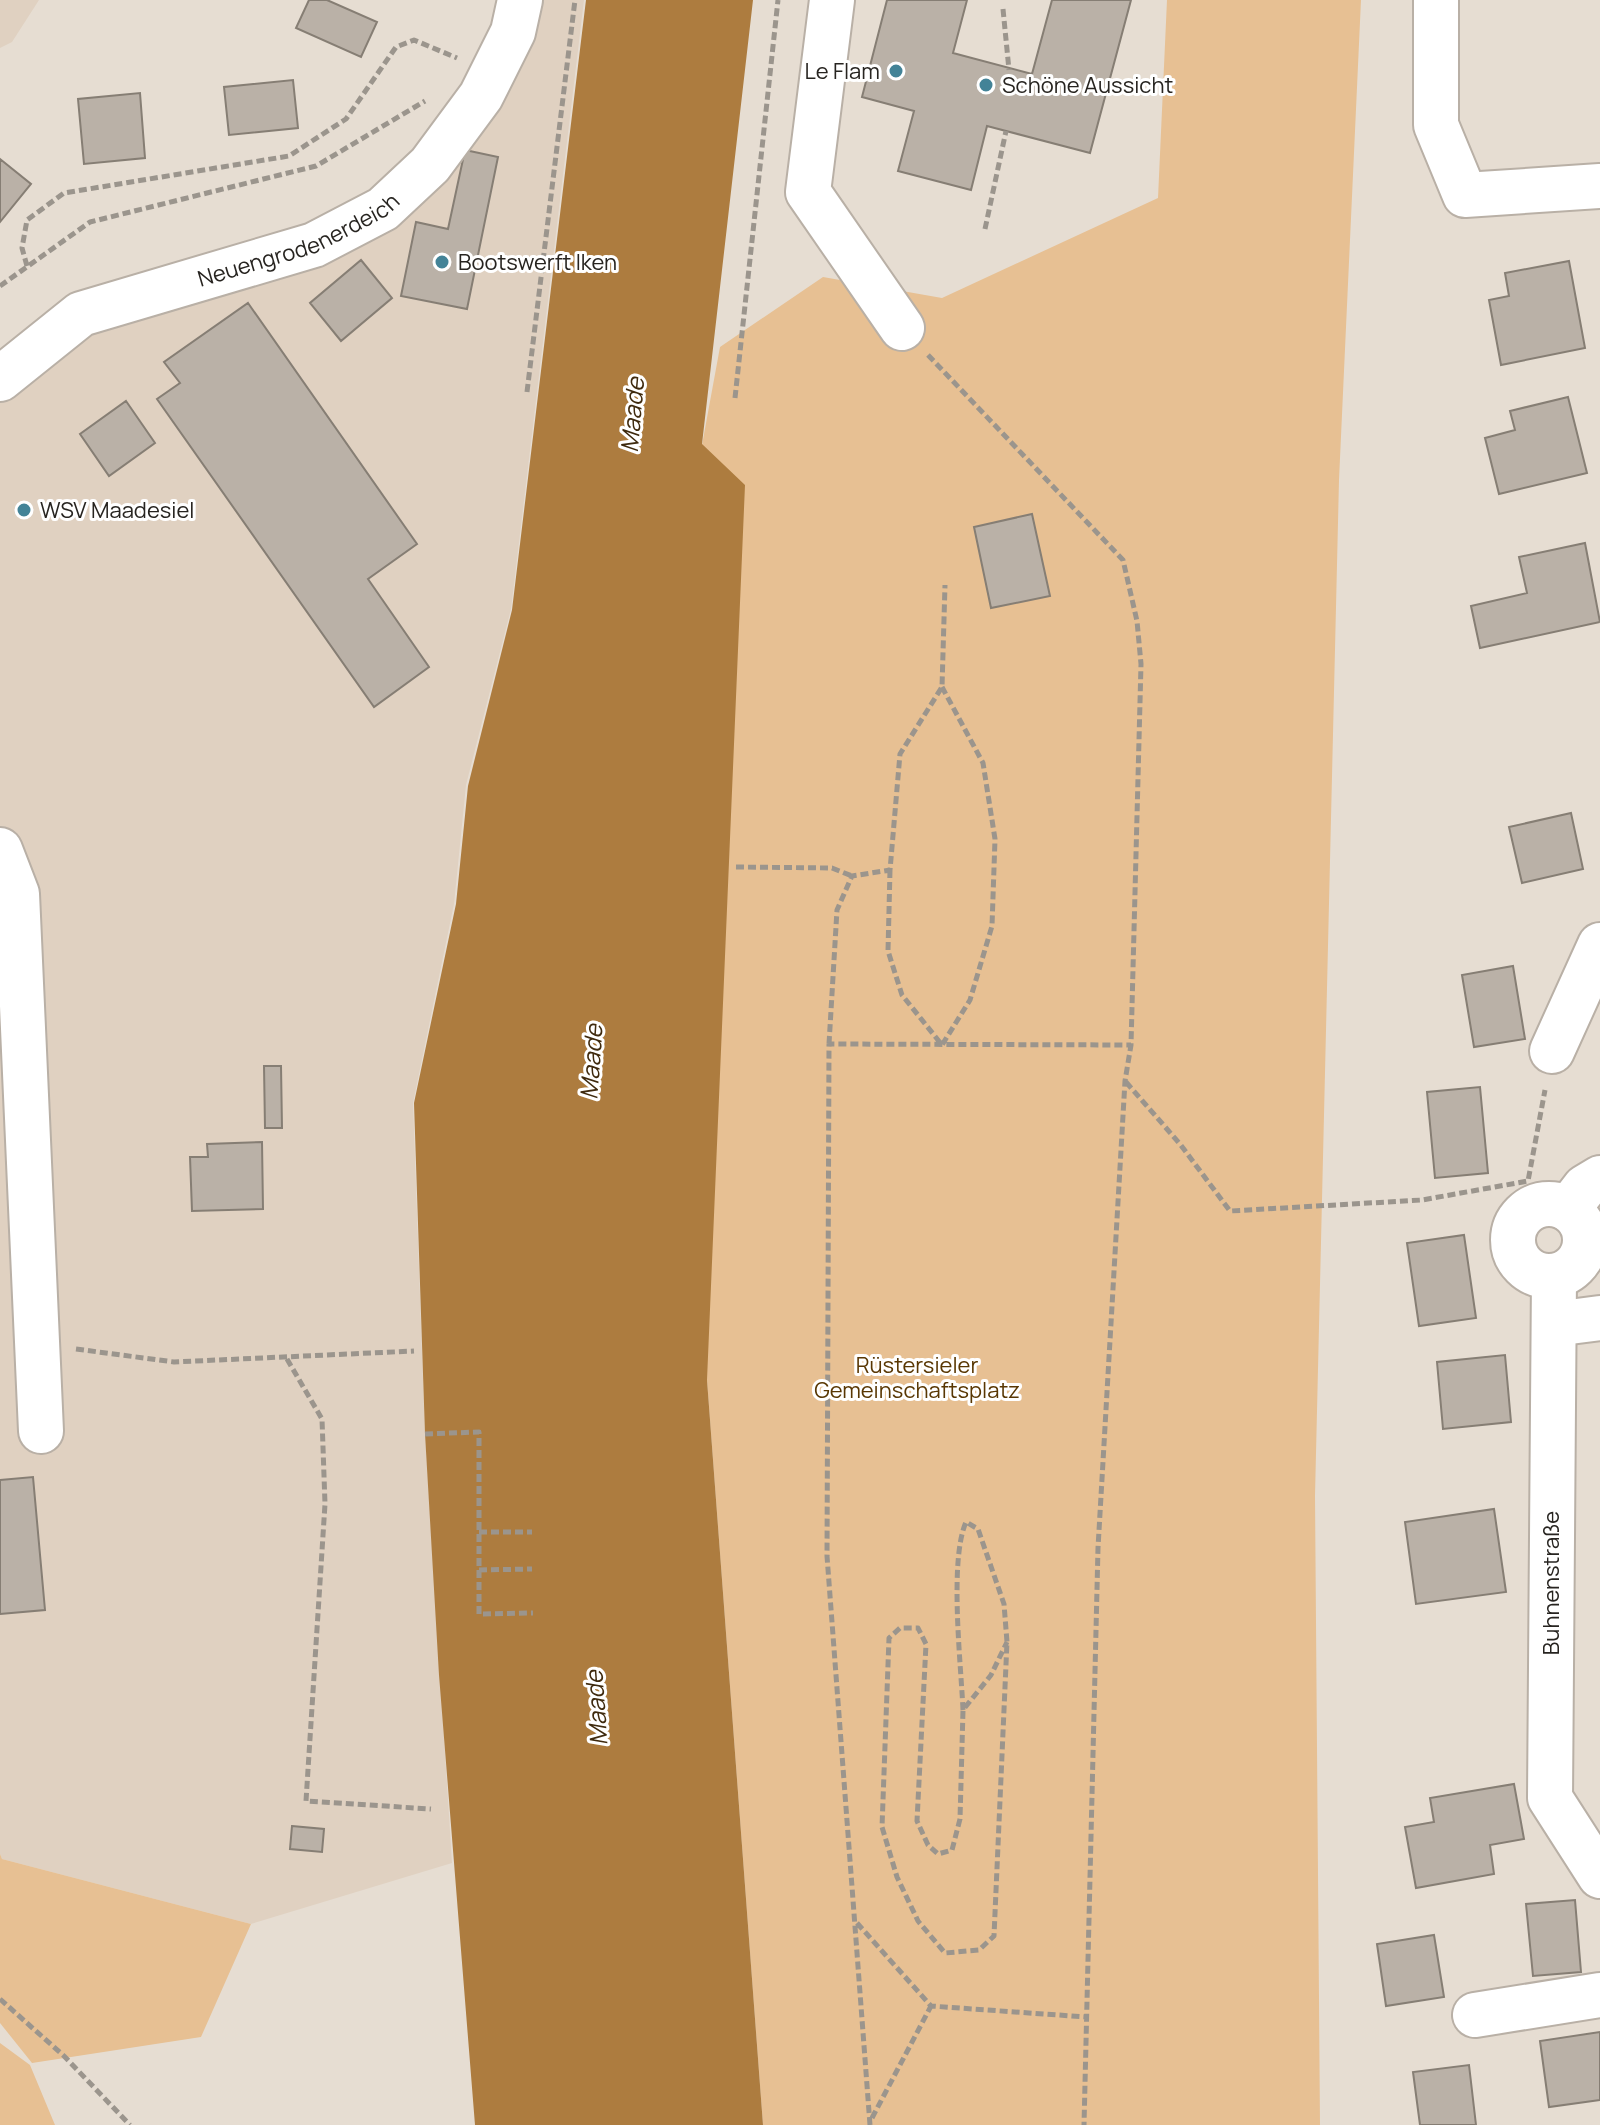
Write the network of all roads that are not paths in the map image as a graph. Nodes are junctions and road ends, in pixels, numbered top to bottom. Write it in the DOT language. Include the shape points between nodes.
graph roads {
  1 [pos="832,0"];
  2 [pos="1436,0"];
  3 [pos="519,6"];
  4 [pos="1600,186"];
  5 [pos="902,328"];
  6 [pos="0,379"];
  7 [pos="0,850"];
  8 [pos="1600,945"];
  9 [pos="1552,1051"];
  10 [pos="1600,1178"];
  11 [pos="1568,1209"];
  12 [pos="1554,1276"];
  13 [pos="1600,1318"];
  14 [pos="1554,1324"];
  15 [pos="41,1431"];
  16 [pos="1600,1876"];
  17 [pos="1600,1995"];
  18 [pos="1475,2015"];
  1 -- 5 [label="street" via="808,192"];
  2 -- 4 [label="street" via="1436,125 1465,195"];
  3 -- 6 [label="street, Neuengrodenerdeich" via="513,32 481,96 430,165 383,209 314,245 81,314"];
  7 -- 15 [label="street" via="17,894"];
  8 -- 9 [label="street"];
  10 -- 11 [label="street"];
  11 -- 12 [label="street" via="1583,1226 1584,1251 1568,1271"];
  11 -- 12 [label="street" via="1535,1206 1515,1230 1514,1246 1525,1267"];
  12 -- 14 [label="street, Buhnenstraße"];
  13 -- 14 [label="street"];
  14 -- 16 [label="street, Buhnenstraße" via="1550,1798"];
  17 -- 18 [label="street"];
}
